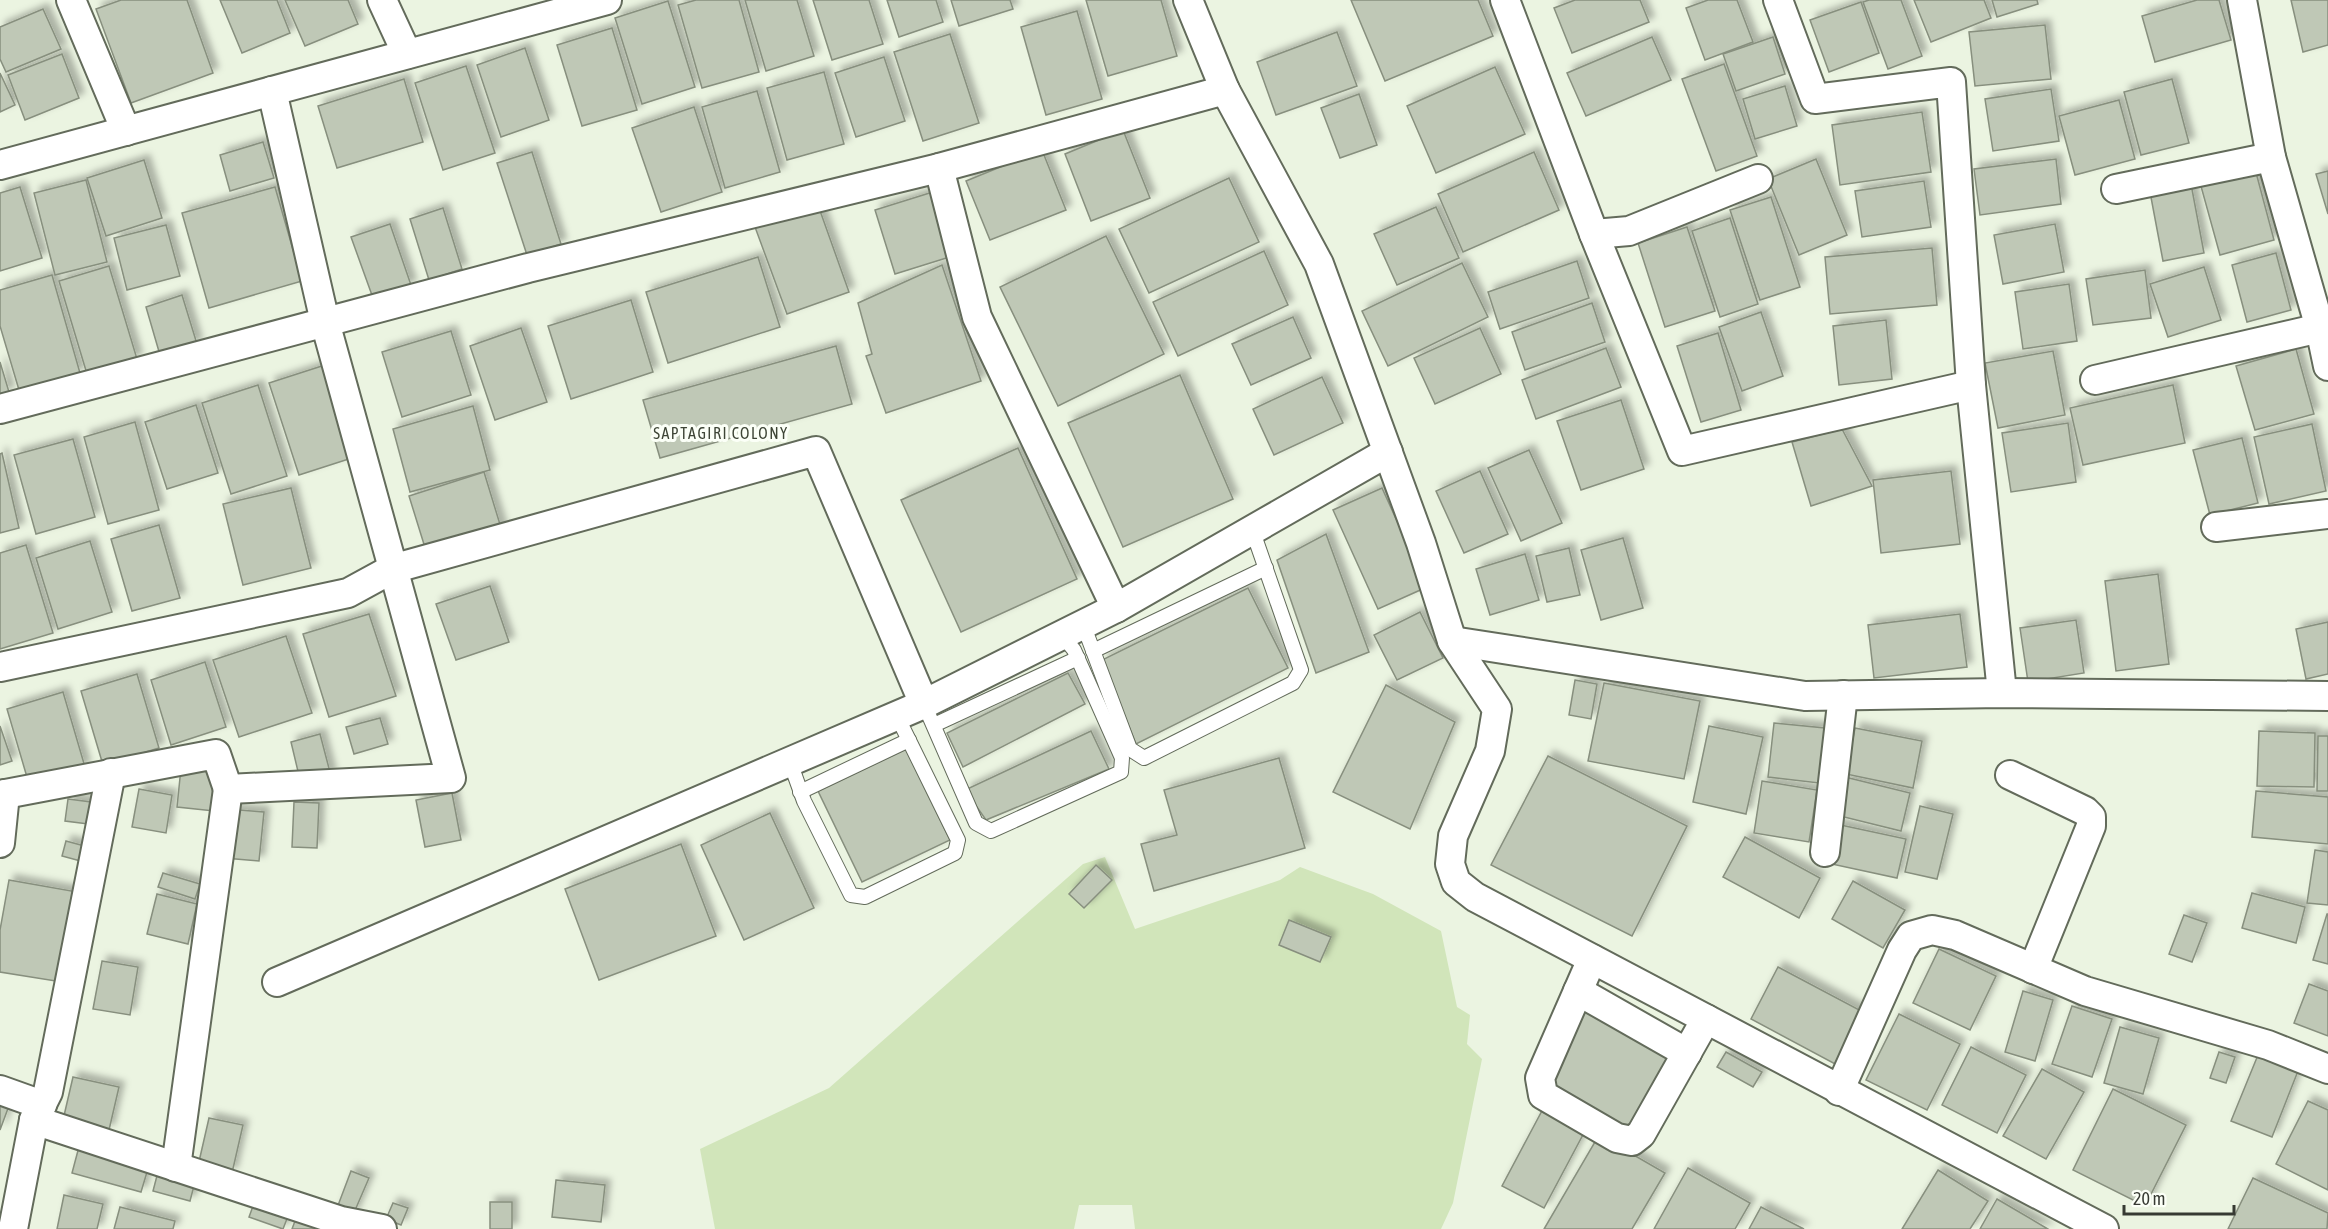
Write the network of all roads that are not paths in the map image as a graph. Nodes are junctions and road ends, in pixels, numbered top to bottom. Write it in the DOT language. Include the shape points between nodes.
graph roads {
  1 [pos="71,0"];
  2 [pos="382,0"];
  3 [pos="607,0"];
  4 [pos="1188,0"];
  5 [pos="1505,0"];
  6 [pos="1778,0"];
  7 [pos="2242,0"];
  8 [pos="573,4"];
  9 [pos="406,54"];
  10 [pos="1226,90"];
  11 [pos="272,91"];
  12 [pos="126,131"];
  13 [pos="2271,157"];
  14 [pos="0,165"];
  15 [pos="939,168"];
  16 [pos="1758,179"];
  17 [pos="2116,189"];
  18 [pos="1594,234"];
  19 [pos="325,322"];
  20 [pos="2320,328"];
  21 [pos="2328,366"];
  22 [pos="2095,380"];
  23 [pos="1971,385"];
  24 [pos="0,409"];
  25 [pos="1388,452"];
  26 [pos="2328,514"];
  27 [pos="2217,527"];
  28 [pos="1252,529"];
  29 [pos="1266,568"];
  30 [pos="392,569"];
  31 [pos="1116,608"];
  32 [pos="1073,629"];
  33 [pos="1452,641"];
  34 [pos="1093,651"];
  35 [pos="1078,658"];
  36 [pos="0,667"];
  37 [pos="2002,693"];
  38 [pos="1843,695"];
  39 [pos="2328,696"];
  40 [pos="929,715"];
  41 [pos="903,728"];
  42 [pos="790,762"];
  43 [pos="111,773"];
  44 [pos="2010,775"];
  45 [pos="228,789"];
  46 [pos="800,792"];
  47 [pos="3,794"];
  48 [pos="0,843"];
  49 [pos="1825,852"];
  50 [pos="1592,959"];
  51 [pos="2033,969"];
  52 [pos="278,982"];
  53 [pos="1578,991"];
  54 [pos="1706,1019"];
  55 [pos="1687,1053"];
  56 [pos="2328,1069"];
  57 [pos="0,1090"];
  58 [pos="1839,1091"];
  59 [pos="38,1112"];
  60 [pos="176,1167"];
  61 [pos="13,1229"];
  62 [pos="382,1229"];
  63 [pos="2104,1229"];
  1 -- 12 [label="street"];
  2 -- 9 [label="street"];
  3 -- 8 [label="street"];
  4 -- 10 [label="street"];
  5 -- 18 [label="street"];
  6 -- 23 [label="street" via="1815,99 1951,82"];
  7 -- 13 [label="street"];
  8 -- 9 [label="street"];
  9 -- 11 [label="street"];
  10 -- 15 [label="street"];
  10 -- 25 [label="street" via="1319,264"];
  11 -- 12 [label="street"];
  11 -- 19 [label="street"];
  12 -- 14 [label="street"];
  13 -- 17 [label="street"];
  13 -- 20 [label="street"];
  15 -- 19 [label="street"];
  15 -- 31 [label="street" via="977,317"];
  16 -- 18 [label="street" via="1629,231"];
  18 -- 23 [label="street" via="1682,451"];
  19 -- 24 [label="street"];
  19 -- 30 [label="street"];
  20 -- 21 [label="street"];
  20 -- 22 [label="street"];
  23 -- 37 [label="street"];
  25 -- 28 [label="street"];
  25 -- 33 [label="street"];
  26 -- 27 [label="street"];
  28 -- 29 [label="lane"];
  28 -- 31 [label="street"];
  29 -- 34 [label="lane"];
  29 -- 34 [label="lane" via="1301,670 1293,683 1144,758 1130,749"];
  30 -- 36 [label="street" via="348,593"];
  30 -- 40 [label="street" via="816,451"];
  30 -- 45 [label="street" via="452,778"];
  31 -- 32 [label="street"];
  32 -- 34 [label="lane"];
  32 -- 35 [label="lane"];
  32 -- 40 [label="street"];
  33 -- 38 [label="street" via="1805,696"];
  33 -- 50 [label="street" via="1497,709 1490,751 1454,836 1450,864 1456,882 1475,897"];
  35 -- 40 [label="lane"];
  35 -- 40 [label="lane" via="1122,759 1121,772 991,831 976,823"];
  37 -- 38 [label="street"];
  37 -- 39 [label="street"];
  38 -- 49 [label="street"];
  40 -- 41 [label="street"];
  41 -- 42 [label="street"];
  41 -- 46 [label="lane"];
  41 -- 46 [label="lane" via="958,840 955,853 865,897 851,895"];
  42 -- 46 [label="lane"];
  42 -- 52 [label="street"];
  43 -- 45 [label="street" via="216,754"];
  43 -- 47 [label="street"];
  43 -- 59 [label="street" via="48,1092"];
  44 -- 51 [label="street" via="2091,817 2091,826"];
  45 -- 60 [label="street"];
  47 -- 48 [label="street"];
  50 -- 53 [label="street"];
  50 -- 54 [label="street"];
  51 -- 56 [label="street" via="2085,991 2268,1045"];
  51 -- 58 [label="street" via="1955,934 1932,930 1911,936"];
  53 -- 55 [label="street"];
  53 -- 55 [label="street" via="1540,1078 1543,1095 1617,1138 1632,1141 1641,1134"];
  54 -- 55 [label="street"];
  54 -- 58 [label="street"];
  57 -- 59 [label="street"];
  58 -- 63 [label="street"];
  59 -- 60 [label="street"];
  59 -- 61 [label="street"];
  60 -- 62 [label="street" via="341,1221"];
}
